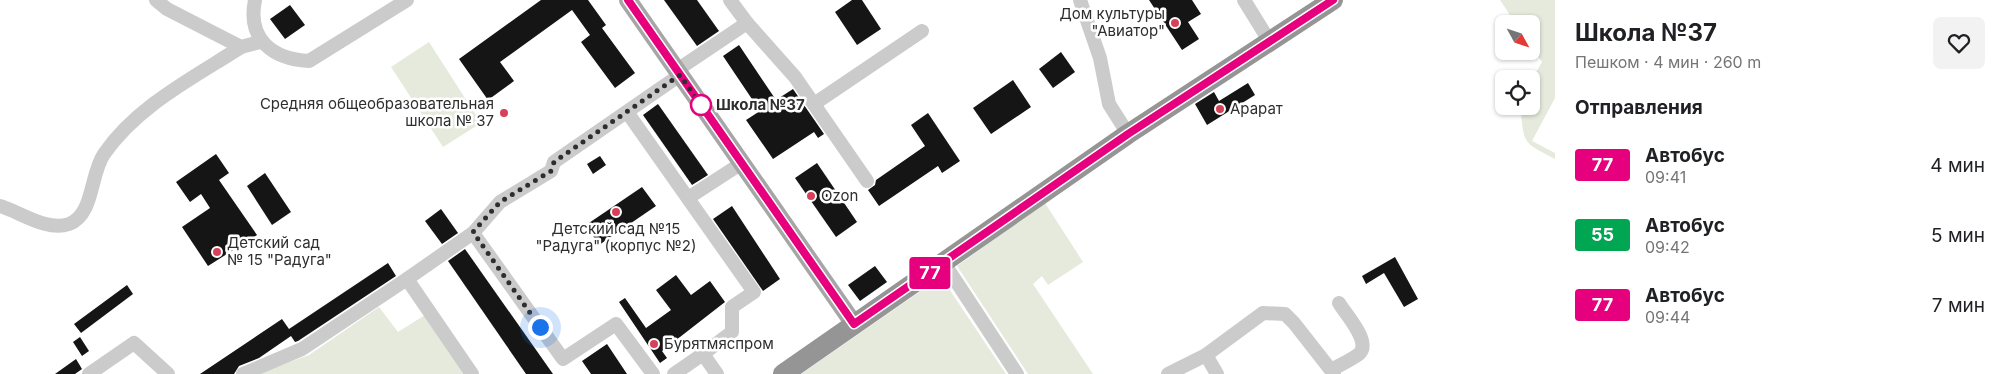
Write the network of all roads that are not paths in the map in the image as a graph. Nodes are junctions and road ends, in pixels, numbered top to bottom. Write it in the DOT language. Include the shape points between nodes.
graph roads {
  1 [pos="156,0"];
  2 [pos="255,0"];
  3 [pos="407,0"];
  4 [pos="628,0"];
  5 [pos="730,0"];
  6 [pos="1080,0"];
  7 [pos="1244,0"];
  8 [pos="1333,0"];
  9 [pos="747,23"];
  10 [pos="922,31"];
  11 [pos="260,42"];
  12 [pos="1270,42"];
  13 [pos="240,47"];
  14 [pos="678,72"];
  15 [pos="814,104"];
  16 [pos="627,112"];
  17 [pos="1128,134"];
  18 [pos="742,163"];
  19 [pos="867,182"];
  20 [pos="688,198"];
  21 [pos="0,206"];
  22 [pos="473,232"];
  23 [pos="944,262"];
  24 [pos="407,279"];
  25 [pos="1339,303"];
  26 [pos="854,324"];
  27 [pos="703,354"];
  28 [pos="1206,355"];
  29 [pos="1333,372"];
  30 [pos="89,374"];
  31 [pos="168,374"];
  32 [pos="243,374"];
  33 [pos="472,374"];
  34 [pos="653,374"];
  35 [pos="674,374"];
  36 [pos="717,374"];
  37 [pos="784,374"];
  38 [pos="1017,374"];
  39 [pos="1168,374"];
  40 [pos="1217,374"];
  1 -- 13 [label="street"];
  2 -- 11 [label="street" via="254,26"];
  3 -- 11 [label="street" via="310,62 275,52"];
  4 -- 14 [label="main road"];
  5 -- 9 [label="street"];
  6 -- 17 [label="street" via="1100,58 1109,104"];
  7 -- 12 [label="street"];
  8 -- 12 [label="highway"];
  9 -- 14 [label="street"];
  9 -- 15 [label="street" via="795,77"];
  10 -- 15 [label="street"];
  11 -- 13 [label="street"];
  12 -- 17 [label="highway"];
  13 -- 21 [label="street" via="138,116 98,164 84,209 69,224 47,224"];
  14 -- 16 [label="street"];
  14 -- 18 [label="main road"];
  15 -- 19 [label="street"];
  16 -- 20 [label="street"];
  16 -- 22 [label="street" via="554,162 551,171 500,202"];
  17 -- 23 [label="highway"];
  18 -- 20 [label="street"];
  18 -- 26 [label="main road"];
  20 -- 27 [label="street" via="754,292 732,307 732,332"];
  22 -- 24 [label="street"];
  22 -- 34 [label="street" via="563,359 616,324"];
  23 -- 26 [label="highway"];
  23 -- 38 [label="street"];
  24 -- 32 [label="street" via="302,349"];
  24 -- 33 [label="street"];
  25 -- 29 [label="street" via="1363,339 1363,347 1359,354"];
  26 -- 37 [label="highway"];
  27 -- 35 [label="street"];
  27 -- 36 [label="street"];
  28 -- 29 [label="street" via="1263,313 1285,314"];
  28 -- 39 [label="street"];
  28 -- 40 [label="street"];
  30 -- 31 [label="street" via="134,343"];
}
